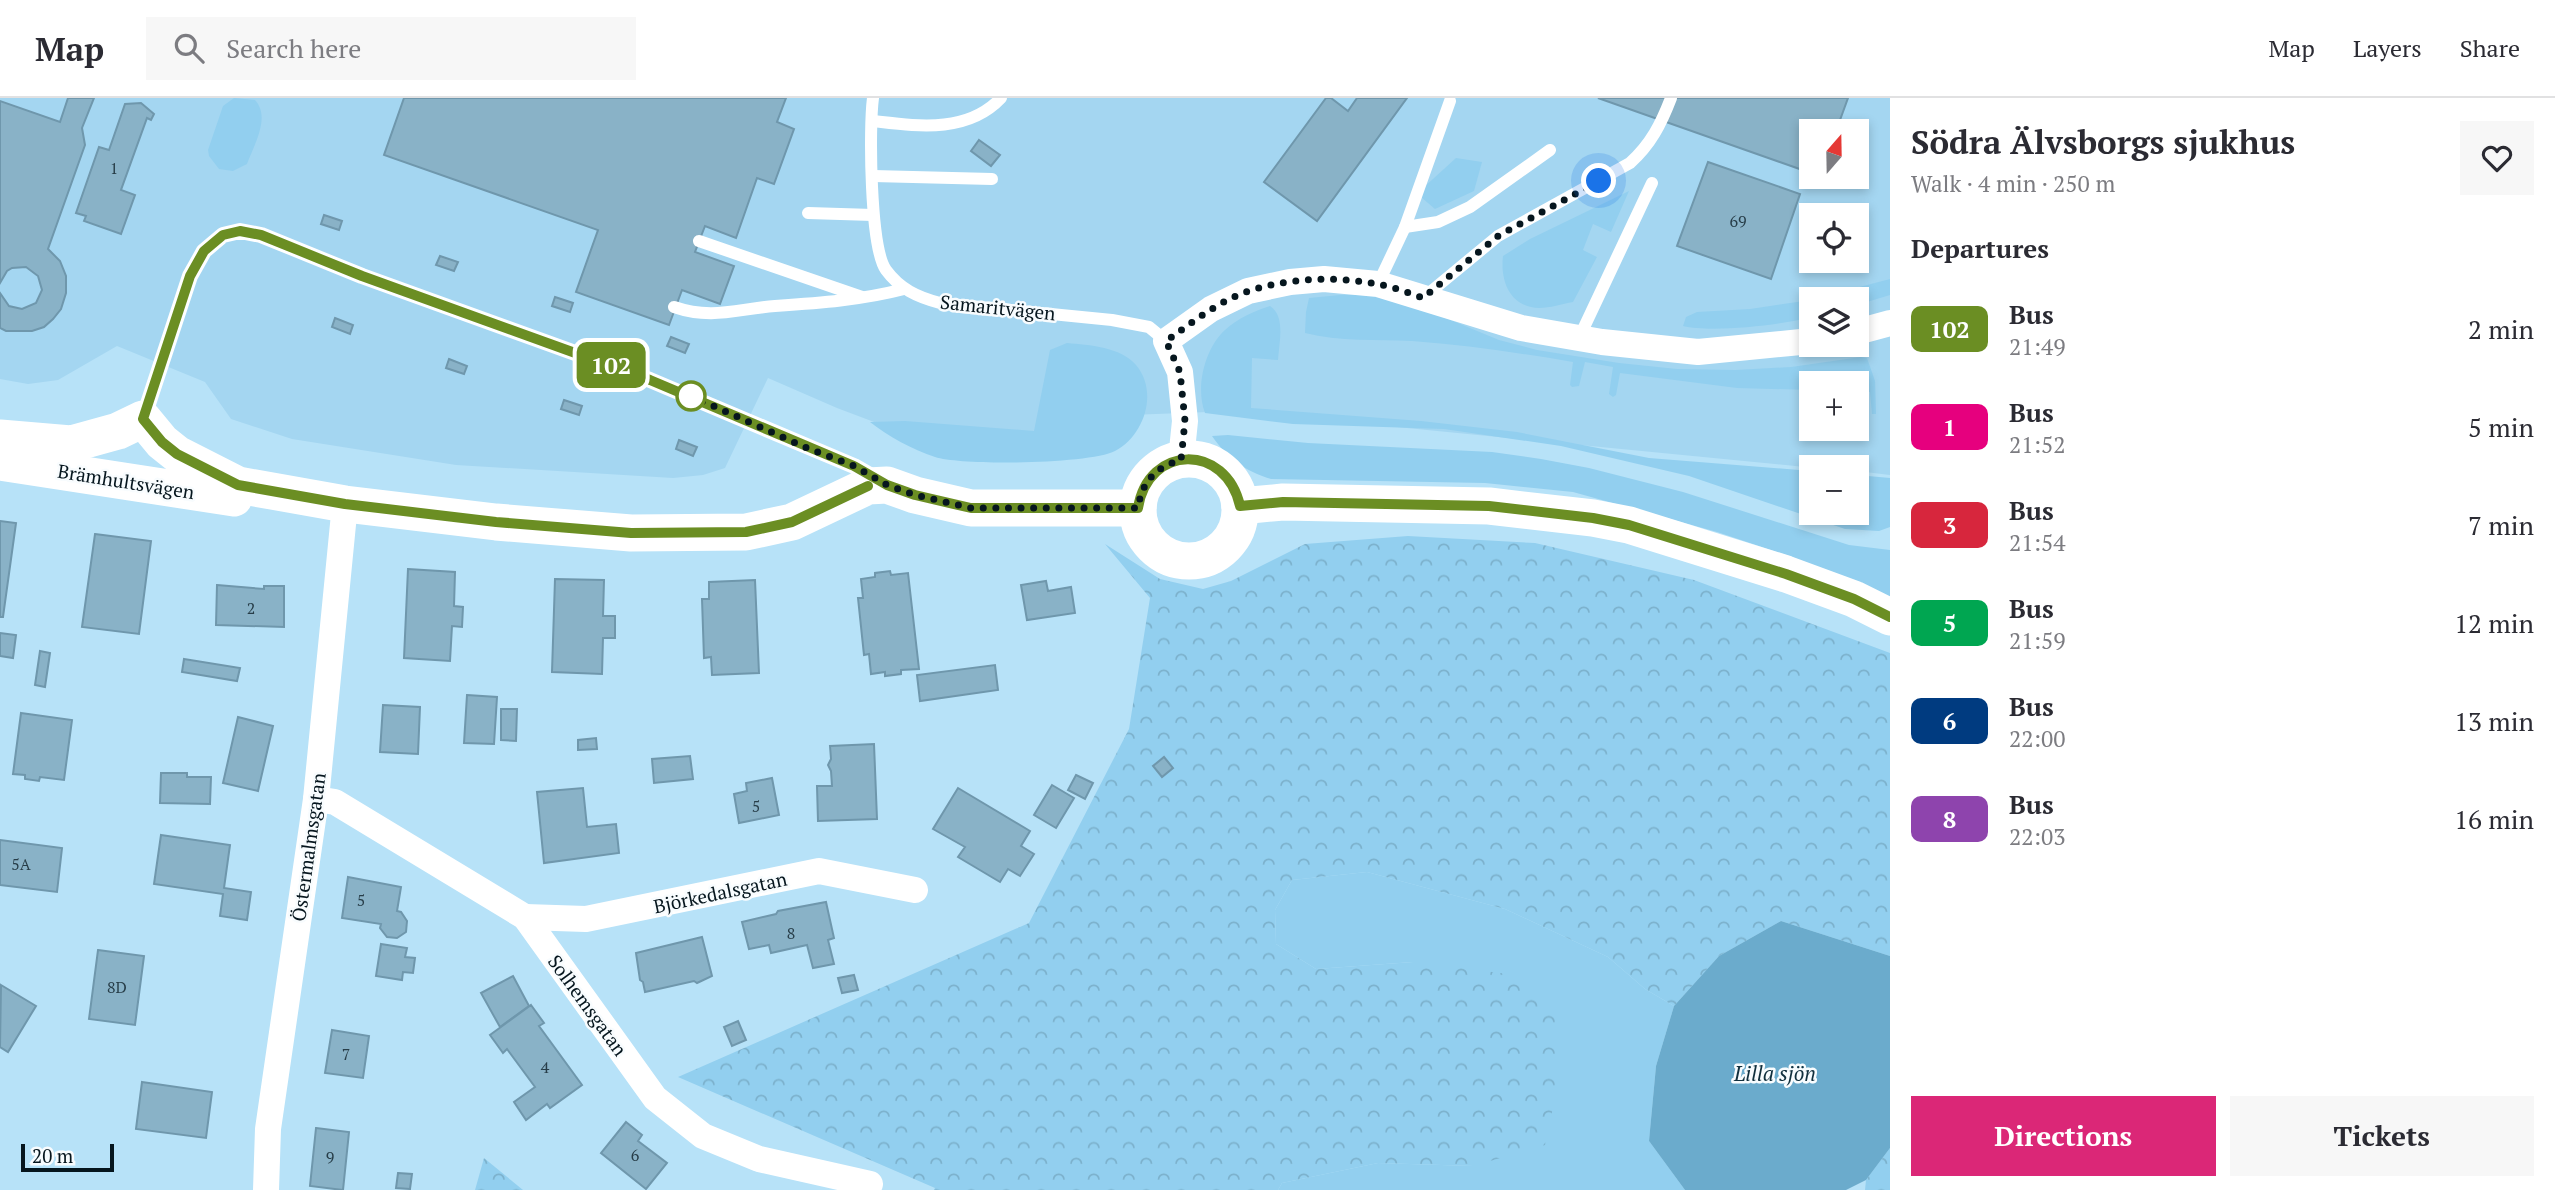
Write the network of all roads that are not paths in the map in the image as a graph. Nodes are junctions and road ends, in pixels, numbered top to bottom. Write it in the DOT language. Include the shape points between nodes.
graph roads {
  1 [pos="873,98"];
  2 [pos="1001,98"];
  3 [pos="1671,98"];
  4 [pos="1450,101"];
  5 [pos="872,121"];
  6 [pos="1550,150"];
  7 [pos="873,176"];
  8 [pos="992,180"];
  9 [pos="1651,183"];
  10 [pos="808,213"];
  11 [pos="873,215"];
  12 [pos="1405,227"];
  13 [pos="699,242"];
  14 [pos="1378,284"];
  15 [pos="904,289"];
  16 [pos="862,297"];
  17 [pos="1423,298"];
  18 [pos="674,307"];
  19 [pos="1890,323"];
  20 [pos="1869,329"];
  21 [pos="1579,338"];
  22 [pos="1166,341"];
  23 [pos="1799,342"];
  24 [pos="143,419"];
  25 [pos="0,439"];
  26 [pos="1181,460"];
  27 [pos="0,462"];
  28 [pos="887,485"];
  29 [pos="293,496"];
  30 [pos="345,504"];
  31 [pos="1240,506"];
  32 [pos="1138,508"];
  33 [pos="1890,617"];
  34 [pos="316,799"];
  35 [pos="915,890"];
  36 [pos="525,917"];
  37 [pos="870,1184"];
  38 [pos="266,1190"];
  1 -- 5 [label="lane, Samaritvägen"];
  2 -- 5 [label="lane" via="979,116 958,123 922,126"];
  3 -- 17 [label="lane" via="1646,149 1630,163 1498,236"];
  4 -- 12 [label="lane"];
  5 -- 7 [label="lane, Samaritvägen"];
  6 -- 12 [label="lane" via="1470,207 1438,222"];
  7 -- 8 [label="lane"];
  7 -- 11 [label="lane, Samaritvägen"];
  9 -- 21 [label="lane"];
  10 -- 11 [label="lane"];
  11 -- 15 [label="lane, Samaritvägen" via="884,268"];
  12 -- 14 [label="lane"];
  13 -- 16 [label="lane"];
  14 -- 17 [label="street"];
  14 -- 22 [label="street" via="1324,279 1248,291"];
  15 -- 16 [label="lane"];
  15 -- 22 [label="lane, Samaritvägen" via="940,303 1149,327"];
  16 -- 18 [label="lane" via="721,314 693,314"];
  17 -- 21 [label="street" via="1521,328"];
  19 -- 20 [label="street"];
  21 -- 23 [label="street" via="1698,352"];
  22 -- 26 [label="street" via="1180,372 1185,421"];
  24 -- 25 [label="street, Brämhultsvägen" via="71,444"];
  24 -- 28 [label="lane" via="190,276 204,251 223,235 240,231 661,384 854,466"];
  24 -- 29 [label="street, Brämhultsvägen" via="162,442 199,468 238,485"];
  26 -- 31 [label="street" via="1205,462 1226,474"];
  26 -- 32 [label="street" via="1151,476"];
  27 -- 29 [label="street, Brämhultsvägen" via="265,503"];
  28 -- 30 [label="street, Brämhultsvägen" via="868,486 792,522 746,532 631,533"];
  28 -- 32 [label="street" via="971,508"];
  29 -- 30 [label="street, Brämhultsvägen"];
  30 -- 34 [label="street, Östermalmsgatan"];
  31 -- 32 [label="street" via="1236,531 1220,551 1184,562 1150,544"];
  31 -- 33 [label="street" via="1283,502 1489,506 1593,518 1773,569"];
  34 -- 36 [label="street, Solhemsgatan" via="335,802"];
  34 -- 38 [label="street, Östermalmsgatan" via="268,1129"];
  35 -- 36 [label="street, Björkedalsgatan" via="820,872 586,919"];
  36 -- 37 [label="street, Solhemsgatan" via="655,1098 703,1136 759,1159"];
}
